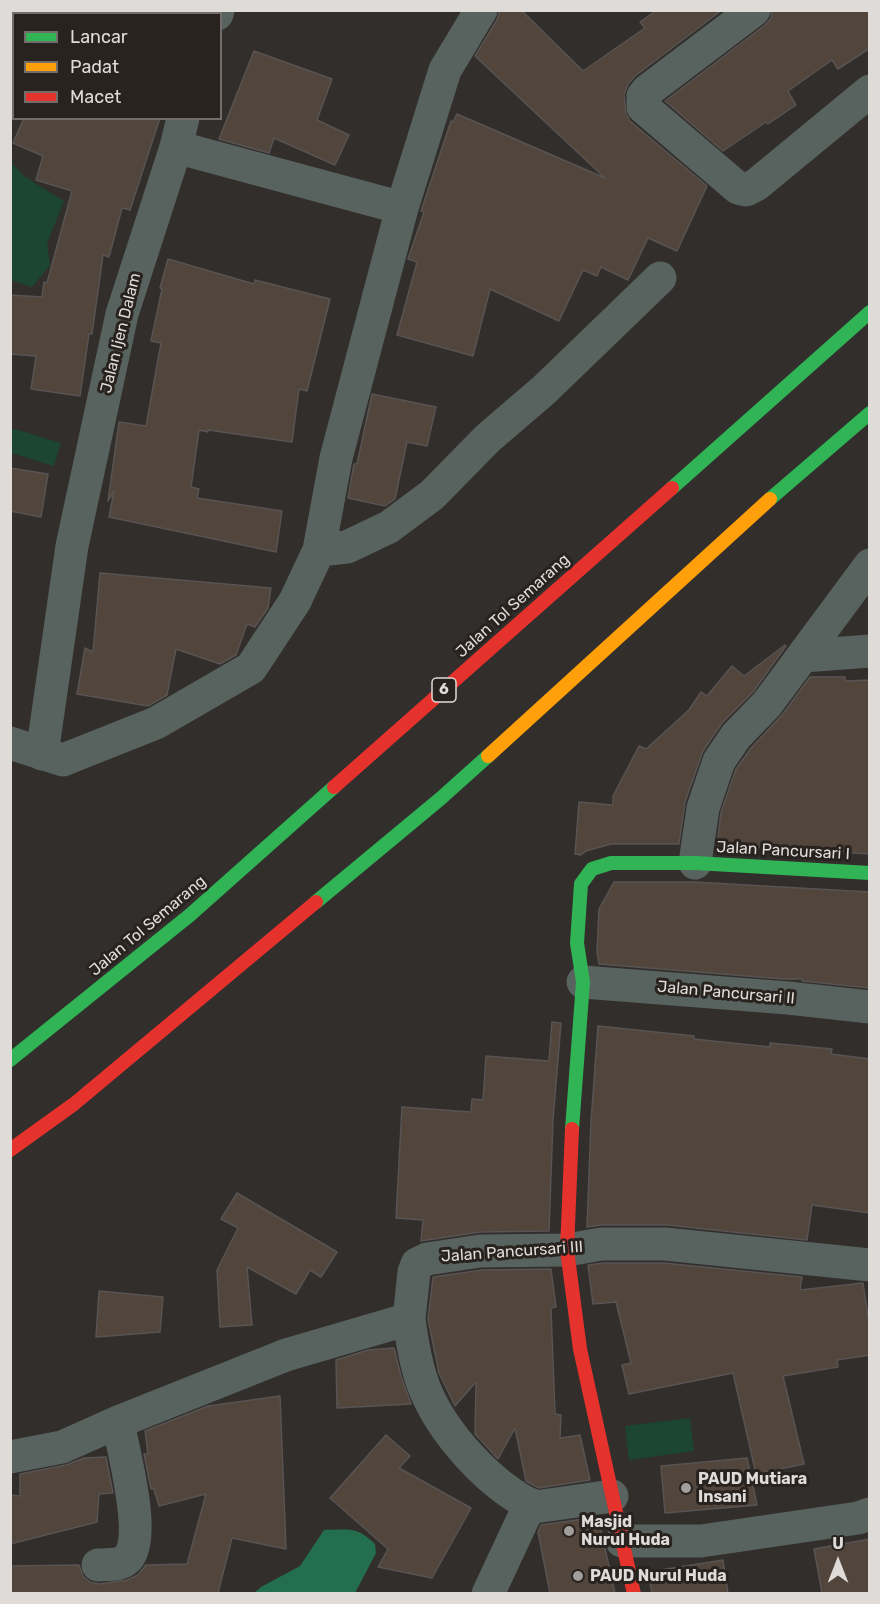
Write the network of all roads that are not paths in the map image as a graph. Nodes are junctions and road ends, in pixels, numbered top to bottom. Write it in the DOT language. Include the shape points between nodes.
graph roads {
  1 [pos="481,10"];
  2 [pos="754,10"];
  3 [pos="870,91"];
  4 [pos="179,133"];
  5 [pos="402,208"];
  6 [pos="660,278"];
  7 [pos="870,312"];
  8 [pos="870,412"];
  9 [pos="319,550"];
  10 [pos="870,565"];
  11 [pos="870,651"];
  12 [pos="803,656"];
  13 [pos="10,743"];
  14 [pos="42,754"];
  15 [pos="695,863"];
  16 [pos="870,873"];
  17 [pos="583,982"];
  18 [pos="870,1007"];
  19 [pos="10,1060"];
  20 [pos="10,1150"];
  21 [pos="567,1250"];
  22 [pos="869,1268"];
  23 [pos="409,1320"];
  24 [pos="118,1422"];
  25 [pos="10,1456"];
  26 [pos="612,1496"];
  27 [pos="530,1504"];
  28 [pos="870,1514"];
  29 [pos="622,1541"];
  30 [pos="98,1565"];
  31 [pos="488,1593"];
  32 [pos="634,1593"];
  1 -- 5 [label="street" via="446,70"];
  2 -- 3 [label="street" via="646,91 642,101 644,107 738,188 746,190 756,185"];
  4 -- 5 [label="street, Jalan Ijen Dalam"];
  4 -- 14 [label="street, Jalan Ijen Dalam" via="122,314 72,546"];
  5 -- 9 [label="street" via="336,458"];
  6 -- 9 [label="street" via="432,495 389,527 347,547"];
  7 -- 19 [label="main road, Jalan Tol Semarang / 6" via="190,915"];
  8 -- 20 [label="main road" via="440,799 74,1104"];
  9 -- 14 [label="street" via="295,601 251,668 156,723 109,743 63,760"];
  10 -- 12 [label="street"];
  11 -- 12 [label="street"];
  12 -- 15 [label="street" via="719,761 703,808"];
  13 -- 14 [label="street"];
  15 -- 16 [label="main road, Jalan Pancursari I"];
  15 -- 17 [label="main road, Jalan Pancursari I" via="610,863 592,869 581,884 577,943"];
  17 -- 18 [label="street, Jalan Pancursari II"];
  17 -- 21 [label="main road, Jalan Pancursari I"];
  21 -- 22 [label="street, Jalan Pancursari III" via="665,1244"];
  21 -- 23 [label="street, Jalan Pancursari III" via="480,1251 427,1259 417,1264 414,1272"];
  21 -- 26 [label="main road, Jalan Pancursari I" via="580,1349"];
  23 -- 24 [label="street" via="286,1355"];
  23 -- 27 [label="street, Jalan Pancursari III" via="424,1387 441,1418 478,1466"];
  24 -- 25 [label="street" via="62,1447"];
  24 -- 30 [label="street" via="133,1501 134,1544 129,1557 121,1563"];
  26 -- 27 [label="street" via="539,1507"];
  26 -- 29 [label="main road, Jalan Pancursari I"];
  27 -- 31 [label="street"];
  28 -- 29 [label="street" via="701,1541"];
  29 -- 32 [label="main road, Jalan Pancursari I"];
}
